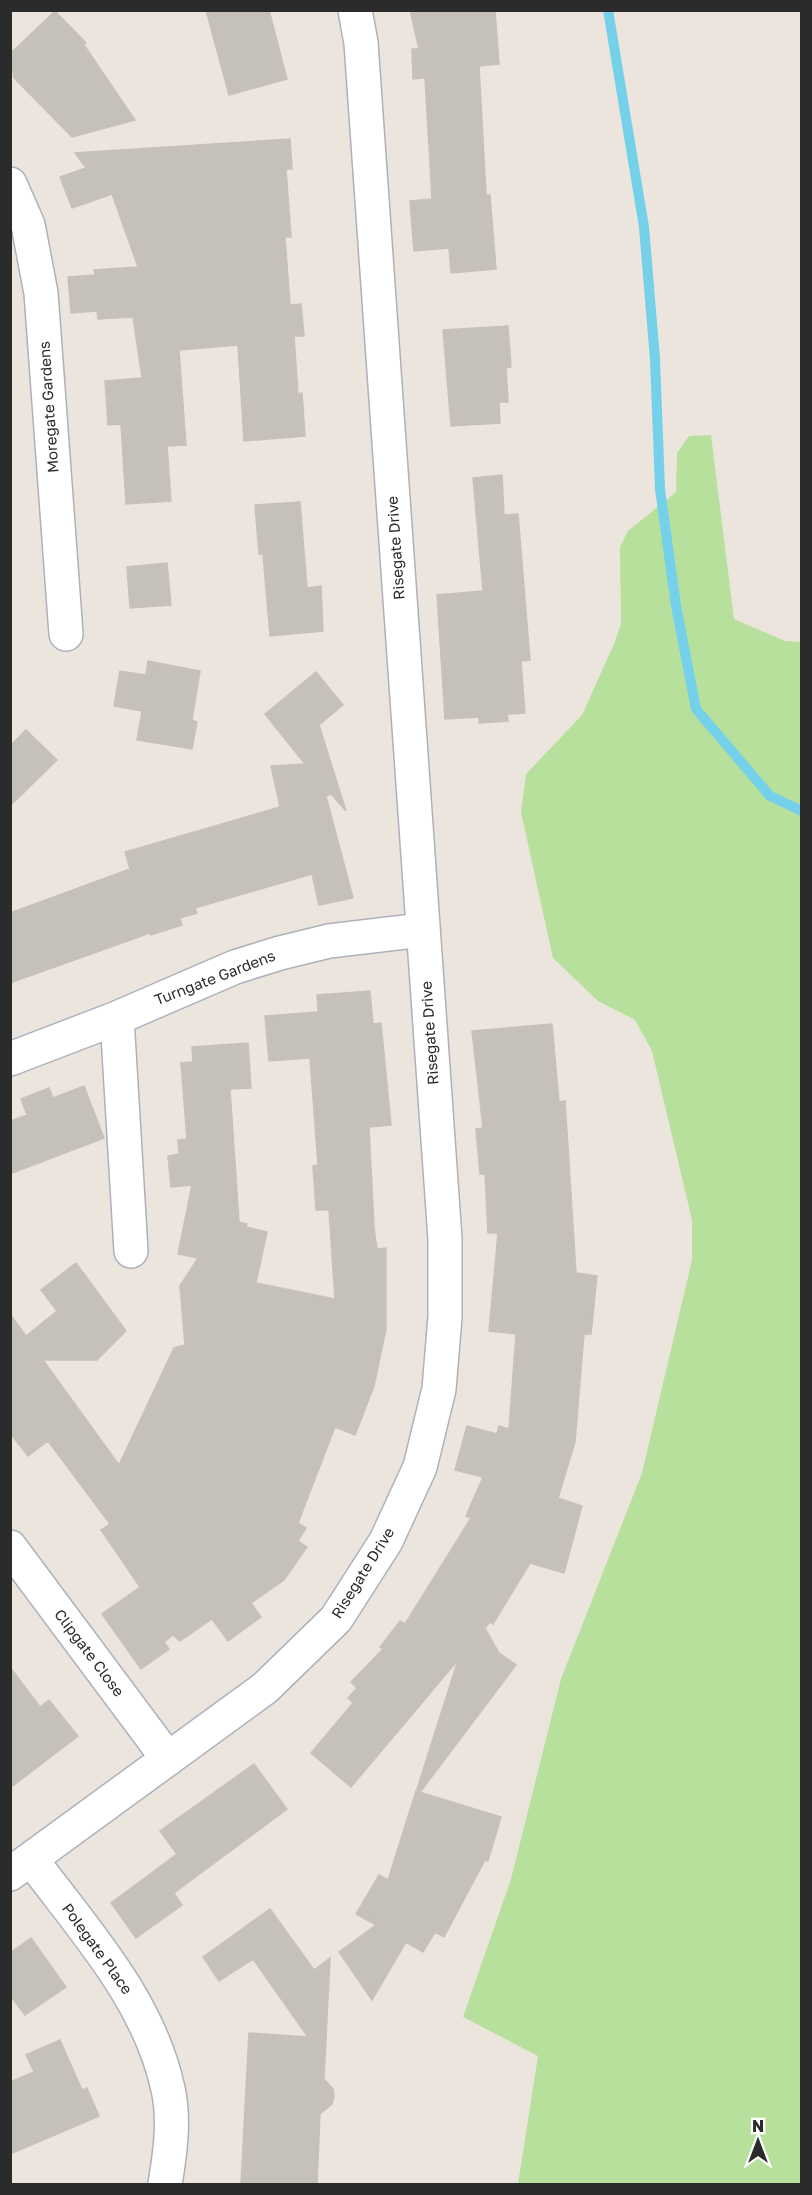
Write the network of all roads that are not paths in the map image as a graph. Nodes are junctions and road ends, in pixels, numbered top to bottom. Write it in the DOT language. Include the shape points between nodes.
graph roads {
  1 [pos="355,10"];
  2 [pos="10,184"];
  3 [pos="66,634"];
  4 [pos="422,930"];
  5 [pos="117,1018"];
  6 [pos="10,1059"];
  7 [pos="131,1251"];
  8 [pos="10,1546"];
  9 [pos="168,1759"];
  10 [pos="21,1867"];
  11 [pos="165,2184"];
  1 -- 4 [label="street, Risegate Drive" via="361,43"];
  2 -- 3 [label="street, Moregate Gardens" via="28,225 41,293"];
  4 -- 5 [label="street, Turngate Gardens" via="329,941 280,953 235,967"];
  4 -- 9 [label="street, Risegate Drive" via="445,1239 446,1317 440,1389 420,1467 386,1541 336,1619 264,1688"];
  5 -- 6 [label="street, Turngate Gardens"];
  5 -- 7 [label="street"];
  8 -- 9 [label="street, Clipgate Close"];
  9 -- 10 [label="street, Risegate Drive"];
  10 -- 11 [label="street, Polegate Place" via="124,1984 149,2030 168,2090 171,2146"];
}
